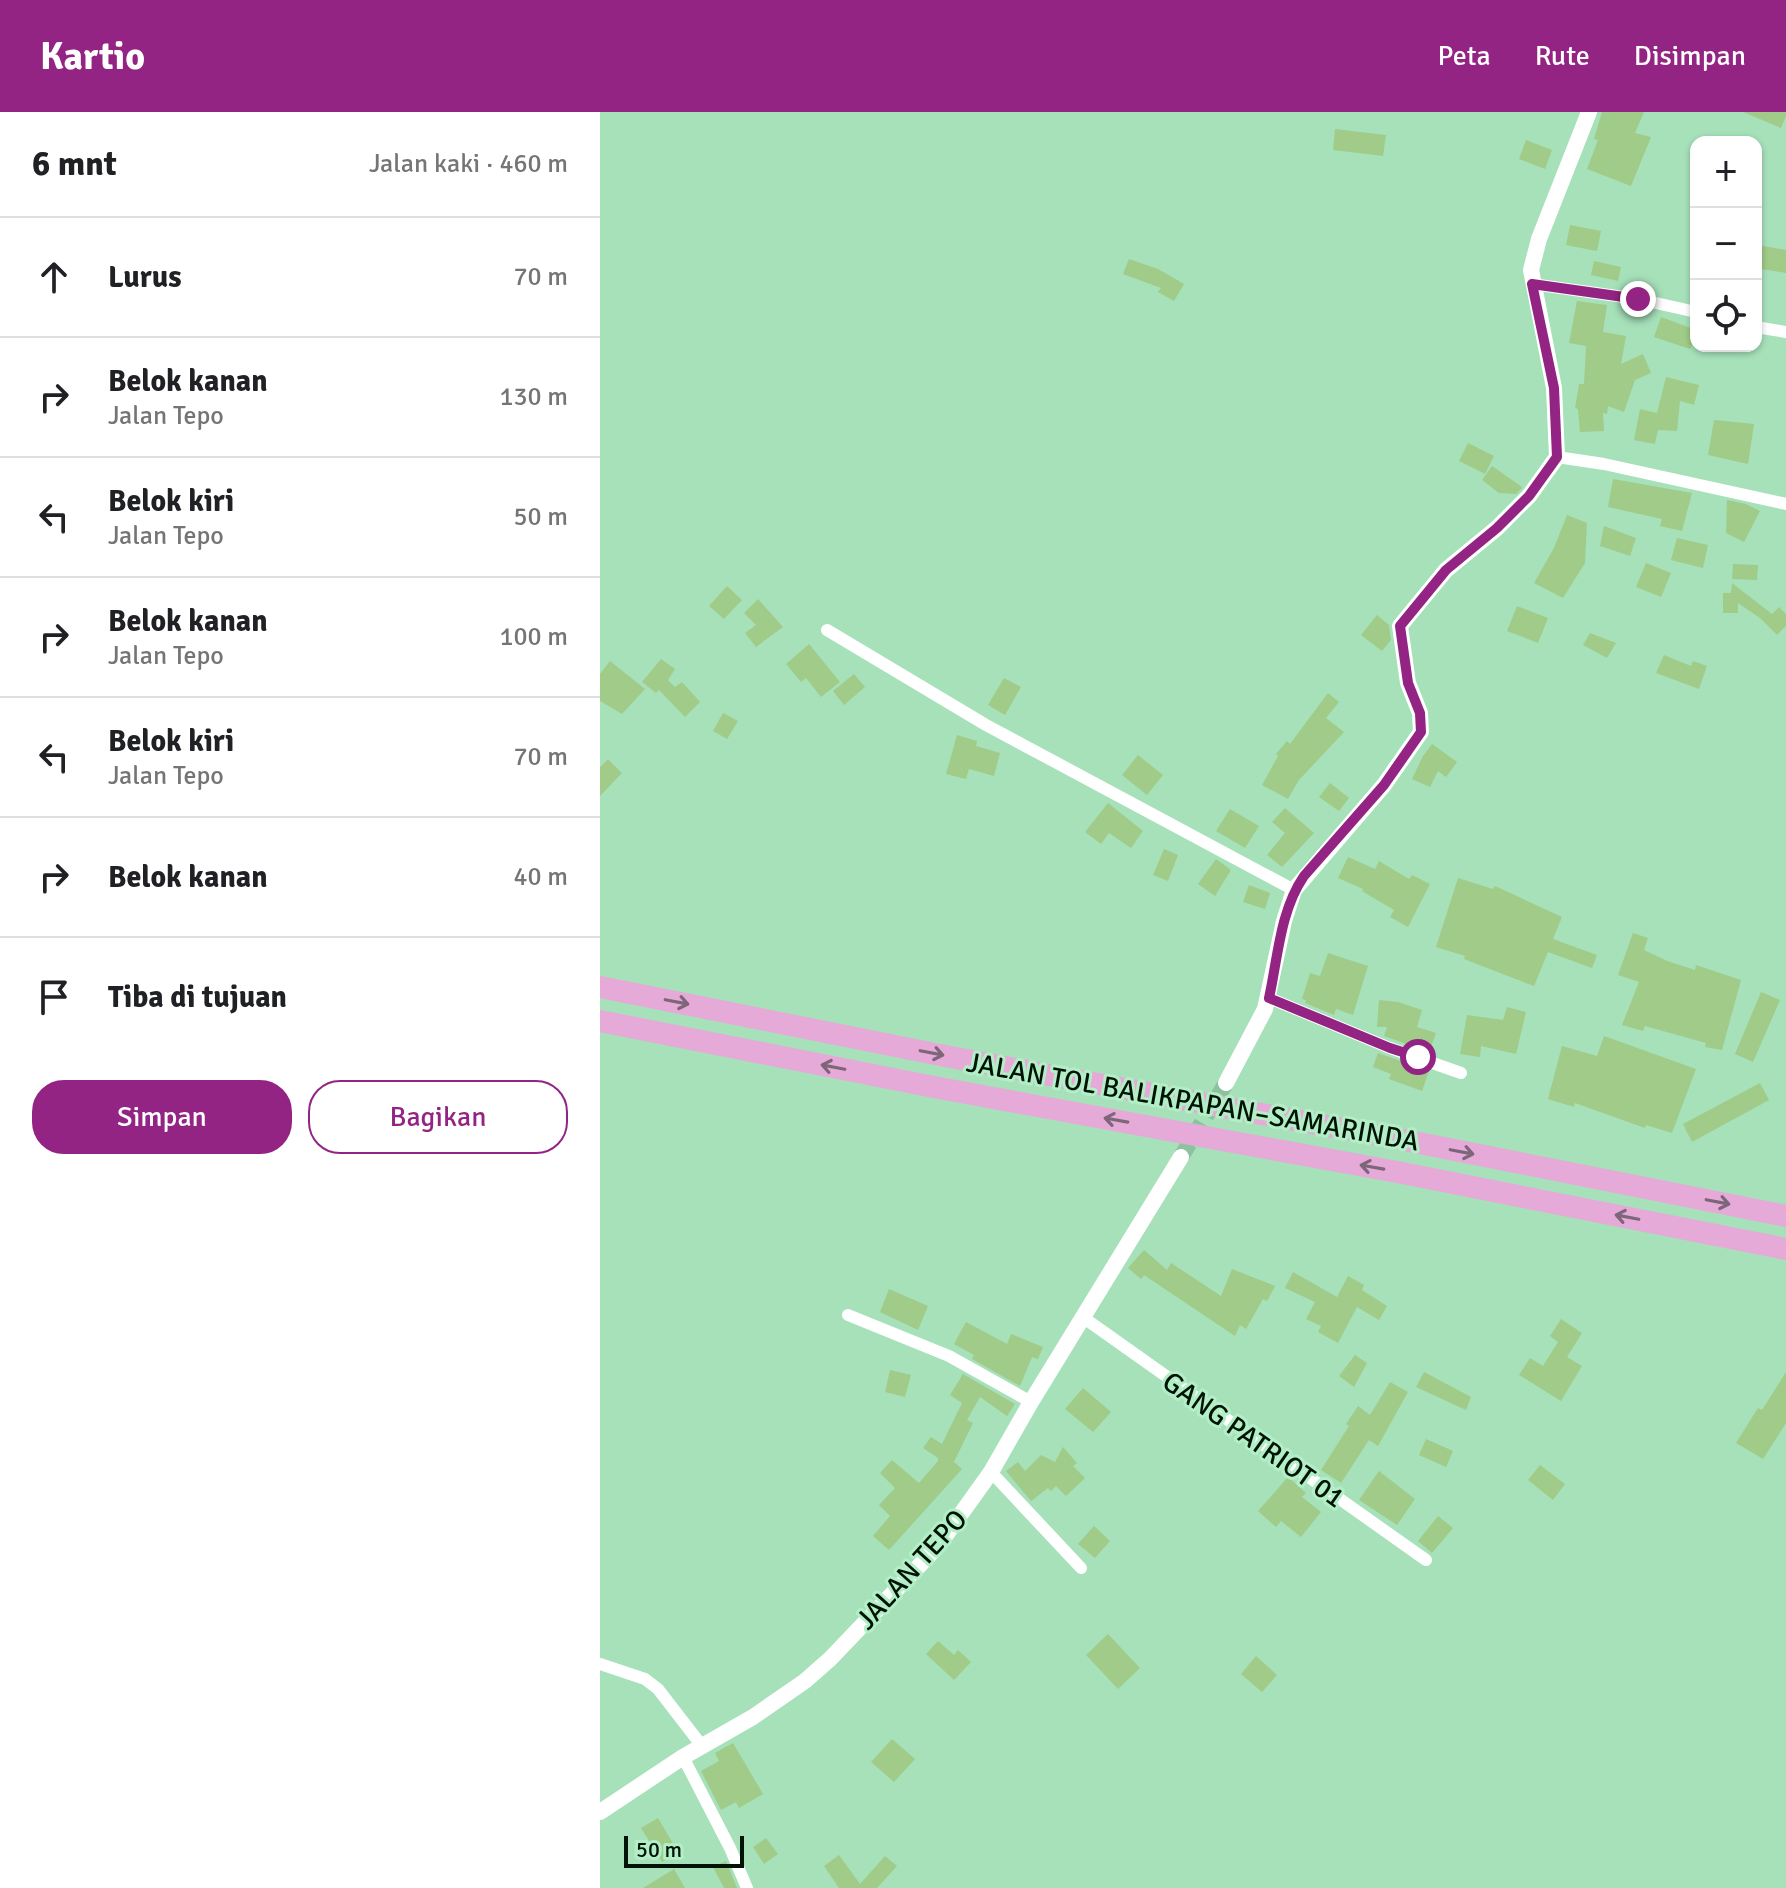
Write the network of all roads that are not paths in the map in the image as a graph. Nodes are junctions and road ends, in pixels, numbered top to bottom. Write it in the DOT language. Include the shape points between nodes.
graph roads {
  1 [pos="1589,112"];
  2 [pos="1532,284"];
  3 [pos="1690,311"];
  4 [pos="1762,328"];
  5 [pos="1786,332"];
  6 [pos="1557,457"];
  7 [pos="1786,504"];
  8 [pos="827,630"];
  9 [pos="1294,890"];
  10 [pos="600,987"];
  11 [pos="1269,998"];
  12 [pos="600,1021"];
  13 [pos="1461,1073"];
  14 [pos="1226,1083"];
  15 [pos="1181,1157"];
  16 [pos="1786,1216"];
  17 [pos="1786,1249"];
  18 [pos="848,1315"];
  19 [pos="1084,1318"];
  20 [pos="1031,1402"];
  21 [pos="991,1472"];
  22 [pos="1426,1560"];
  23 [pos="1081,1568"];
  24 [pos="600,1664"];
  25 [pos="702,1746"];
  26 [pos="683,1757"];
  27 [pos="600,1812"];
  28 [pos="747,1888"];
  1 -- 2 [label="street" via="1539,239"];
  2 -- 3 [label="street"];
  2 -- 6 [label="street" via="1554,388"];
  4 -- 5 [label="street"];
  6 -- 7 [label="street"];
  6 -- 9 [label="street" via="1529,496 1446,570 1400,626 1421,732 1384,785"];
  8 -- 9 [label="street" via="986,725"];
  9 -- 11 [label="street"];
  10 -- 16 [label="highway, JALAN TOL BALIKPAPAN–SAMARINDA, one-way"];
  11 -- 13 [label="street"];
  11 -- 14 [label="street"];
  17 -- 12 [label="highway, JALAN TOL BALIKPAPAN–SAMARINDA, one-way"];
  15 -- 19 [label="street, JALAN TEPO"];
  18 -- 20 [label="street" via="949,1356"];
  19 -- 20 [label="street, JALAN TEPO"];
  19 -- 22 [label="street, GANG PATRIOT 01"];
  20 -- 21 [label="street, JALAN TEPO"];
  21 -- 23 [label="street"];
  21 -- 25 [label="street, JALAN TEPO" via="938,1546 830,1659 753,1717"];
  24 -- 25 [label="street" via="645,1679 658,1689"];
  25 -- 26 [label="street, JALAN TEPO"];
  26 -- 27 [label="street, JALAN TEPO"];
  26 -- 28 [label="street"];
}
